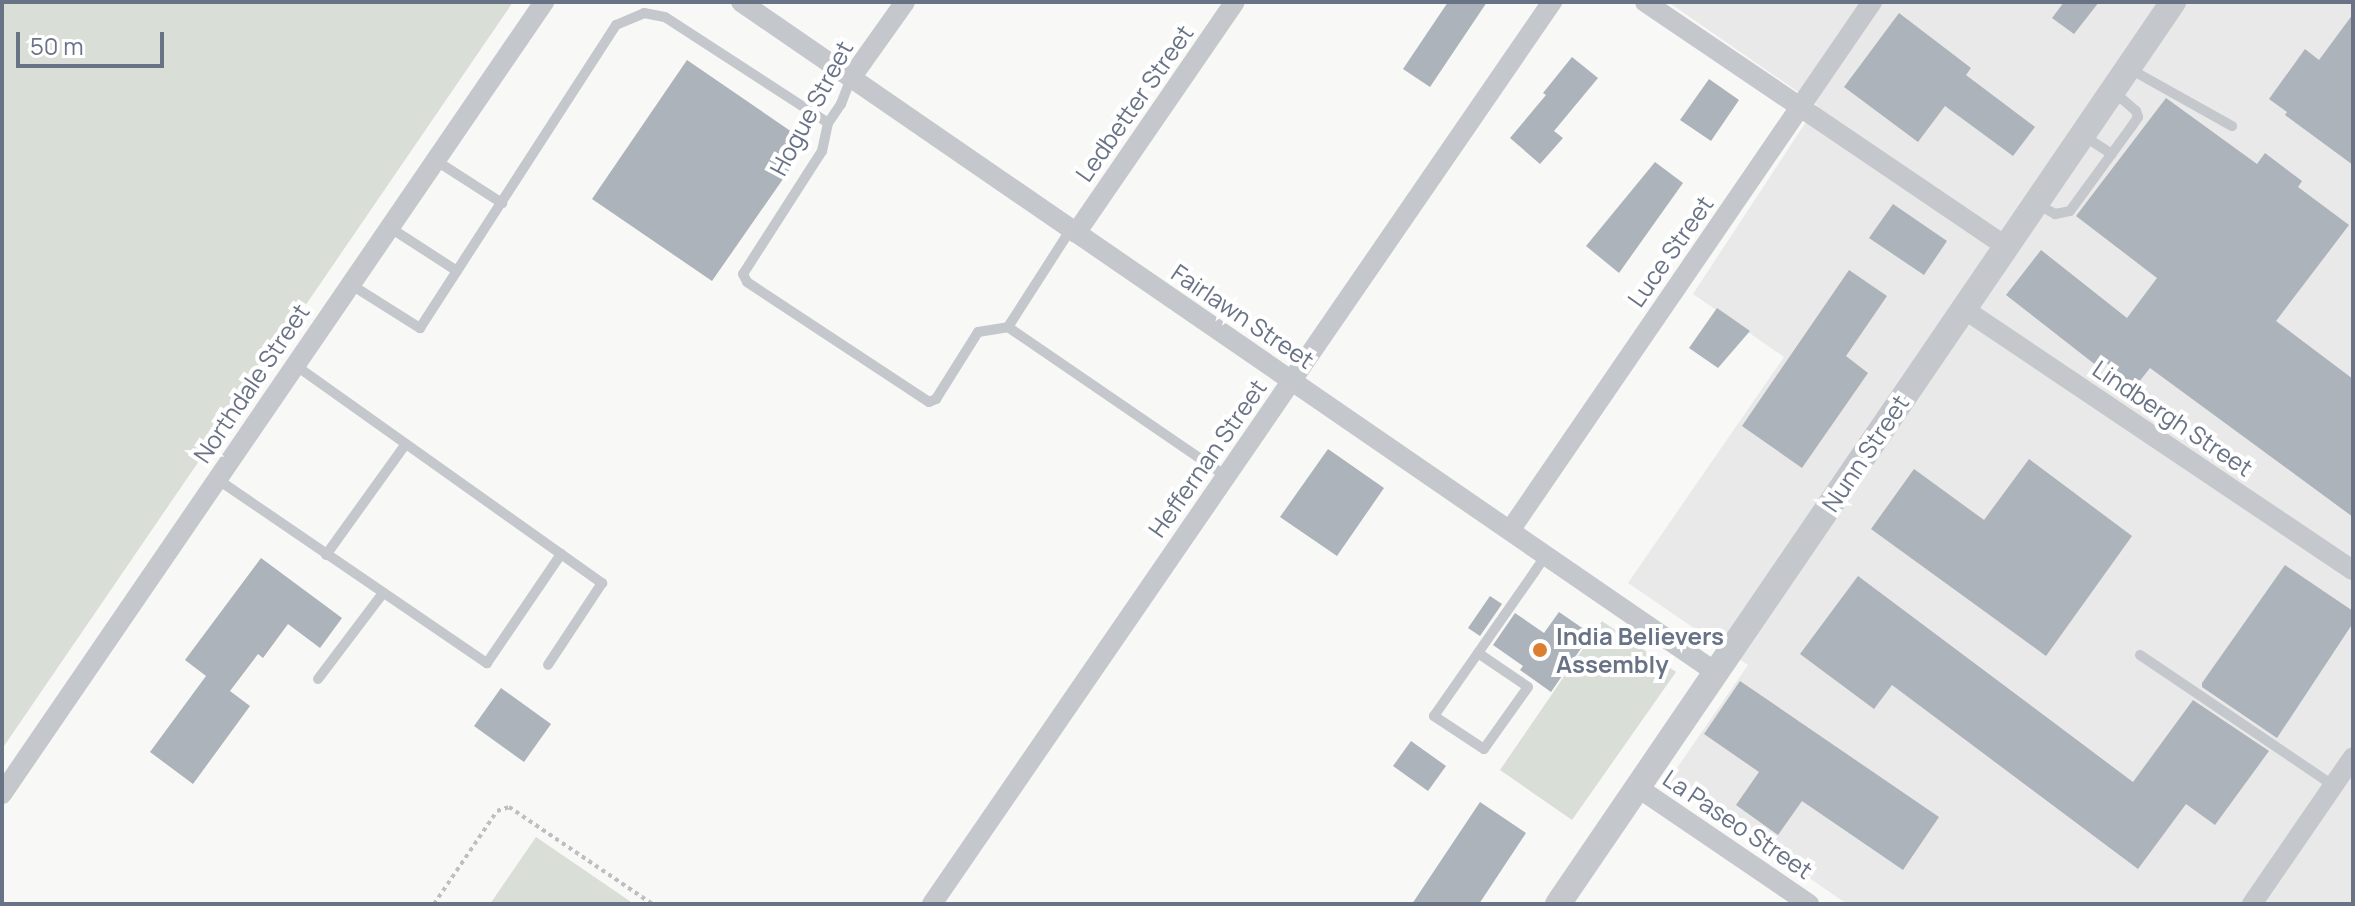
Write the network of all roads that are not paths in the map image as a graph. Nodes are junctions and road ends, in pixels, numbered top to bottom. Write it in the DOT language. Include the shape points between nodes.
graph roads {
  1 [pos="741,2"];
  2 [pos="905,2"];
  3 [pos="1235,2"];
  4 [pos="1552,2"];
  5 [pos="1645,2"];
  6 [pos="1872,2"];
  7 [pos="2173,2"];
  8 [pos="537,5"];
  9 [pos="2128,68"];
  10 [pos="851,78"];
  11 [pos="2113,91"];
  12 [pos="1801,107"];
  13 [pos="828,123"];
  14 [pos="2232,126"];
  15 [pos="2082,135"];
  16 [pos="2112,154"];
  17 [pos="435,160"];
  18 [pos="502,203"];
  19 [pos="2036,203"];
  20 [pos="389,227"];
  21 [pos="1074,231"];
  22 [pos="2006,246"];
  23 [pos="457,271"];
  24 [pos="350,284"];
  25 [pos="1964,309"];
  26 [pos="1008,327"];
  27 [pos="295,365"];
  28 [pos="1292,381"];
  29 [pos="405,445"];
  30 [pos="1226,476"];
  31 [pos="217,479"];
  32 [pos="1511,529"];
  33 [pos="561,554"];
  34 [pos="1547,554"];
  35 [pos="326,555"];
  36 [pos="2353,570"];
  37 [pos="383,593"];
  38 [pos="1478,653"];
  39 [pos="2140,655"];
  40 [pos="548,665"];
  41 [pos="1715,672"];
  42 [pos="318,679"];
  43 [pos="2353,757"];
  44 [pos="2333,785"];
  45 [pos="1637,787"];
  46 [pos="2,794"];
  47 [pos="932,904"];
  48 [pos="1558,904"];
  49 [pos="1809,904"];
  50 [pos="2252,904"];
  1 -- 10 [label="street, Fairlawn Street"];
  2 -- 10 [label="street, Hogue Street"];
  3 -- 21 [label="street, Ledbetter Street"];
  4 -- 28 [label="street, Heffernan Street"];
  5 -- 12 [label="street"];
  6 -- 12 [label="street, Luce Street"];
  7 -- 9 [label="street, Nunn Street"];
  8 -- 17 [label="street, Northdale Street"];
  9 -- 11 [label="street, Nunn Street"];
  9 -- 14 [label="lane"];
  10 -- 13 [label="lane, Hogue Street"];
  10 -- 21 [label="street, Fairlawn Street"];
  11 -- 15 [label="street, Nunn Street"];
  11 -- 16 [label="lane" via="2133,106 2138,117"];
  12 -- 22 [label="street"];
  12 -- 32 [label="street, Luce Street"];
  13 -- 18 [label="lane" via="665,17 644,13 616,25"];
  13 -- 26 [label="lane, Hogue Street" via="822,151 743,274 747,282 929,402 936,399 978,332"];
  15 -- 16 [label="lane"];
  15 -- 19 [label="street, Nunn Street"];
  16 -- 19 [label="lane" via="2070,211 2055,214"];
  17 -- 18 [label="lane"];
  17 -- 20 [label="street, Northdale Street"];
  18 -- 23 [label="lane"];
  19 -- 22 [label="street, Nunn Street"];
  20 -- 23 [label="lane"];
  20 -- 24 [label="street, Northdale Street"];
  21 -- 26 [label="lane"];
  21 -- 28 [label="street, Fairlawn Street"];
  22 -- 25 [label="street, Nunn Street"];
  23 -- 24 [label="lane" via="420,328"];
  24 -- 27 [label="street, Northdale Street"];
  25 -- 36 [label="street, Lindbergh Street"];
  25 -- 41 [label="street, Nunn Street"];
  26 -- 30 [label="lane"];
  27 -- 29 [label="lane"];
  27 -- 31 [label="street, Northdale Street"];
  28 -- 30 [label="street, Heffernan Street"];
  28 -- 32 [label="street, Fairlawn Street"];
  29 -- 33 [label="lane"];
  29 -- 35 [label="lane"];
  30 -- 47 [label="street, Heffernan Street"];
  31 -- 35 [label="lane"];
  31 -- 46 [label="street, Northdale Street"];
  32 -- 34 [label="street, Fairlawn Street"];
  33 -- 37 [label="lane" via="487,663"];
  33 -- 40 [label="lane" via="602,583"];
  34 -- 38 [label="lane"];
  34 -- 41 [label="street, Fairlawn Street"];
  35 -- 37 [label="lane"];
  37 -- 42 [label="lane"];
  38 -- 38 [label="lane" via="1434,716 1484,749 1528,687"];
  39 -- 44 [label="lane"];
  41 -- 45 [label="street, Nunn Street"];
  43 -- 44 [label="street"];
  44 -- 50 [label="street"];
  45 -- 48 [label="street, Nunn Street"];
  45 -- 49 [label="street, La Paseo Street"];
}
